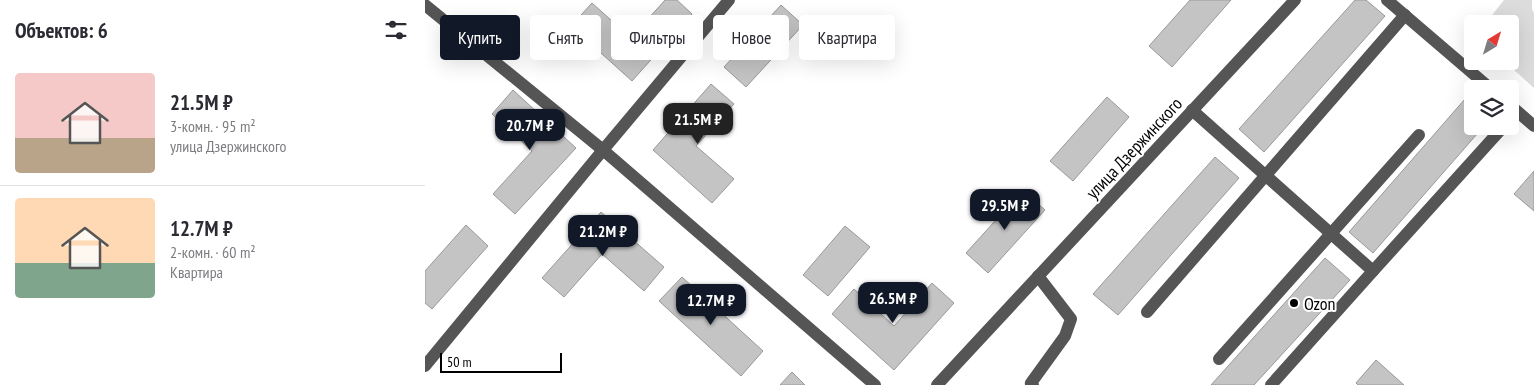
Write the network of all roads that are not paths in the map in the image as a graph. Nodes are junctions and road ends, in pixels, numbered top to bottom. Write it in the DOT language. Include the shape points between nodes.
graph roads {
  1 [pos="729,0"];
  2 [pos="1295,0"];
  3 [pos="1387,0"];
  4 [pos="425,5"];
  5 [pos="1405,15"];
  6 [pos="1481,80"];
  7 [pos="1192,110"];
  8 [pos="1519,116"];
  9 [pos="1534,126"];
  10 [pos="1419,135"];
  11 [pos="1496,135"];
  12 [pos="603,150"];
  13 [pos="1266,176"];
  14 [pos="1331,234"];
  15 [pos="1373,271"];
  16 [pos="1038,276"];
  17 [pos="1147,312"];
  18 [pos="1219,359"];
  19 [pos="425,366"];
  20 [pos="875,385"];
  21 [pos="937,385"];
  22 [pos="1033,385"];
  23 [pos="1271,385"];
  1 -- 12 [label="street"];
  2 -- 7 [label="street, улица Дзержинского"];
  3 -- 5 [label="street"];
  4 -- 12 [label="street"];
  5 -- 6 [label="street"];
  5 -- 13 [label="street"];
  7 -- 13 [label="street"];
  7 -- 16 [label="street, улица Дзержинского"];
  8 -- 9 [label="street"];
  10 -- 14 [label="street"];
  11 -- 15 [label="street"];
  12 -- 19 [label="street"];
  12 -- 20 [label="street"];
  13 -- 14 [label="street"];
  13 -- 17 [label="street"];
  14 -- 15 [label="street"];
  14 -- 18 [label="street"];
  15 -- 23 [label="street"];
  16 -- 21 [label="street, улица Дзержинского"];
  16 -- 22 [label="street" via="1071,319 1065,336 1031,383"];
}
